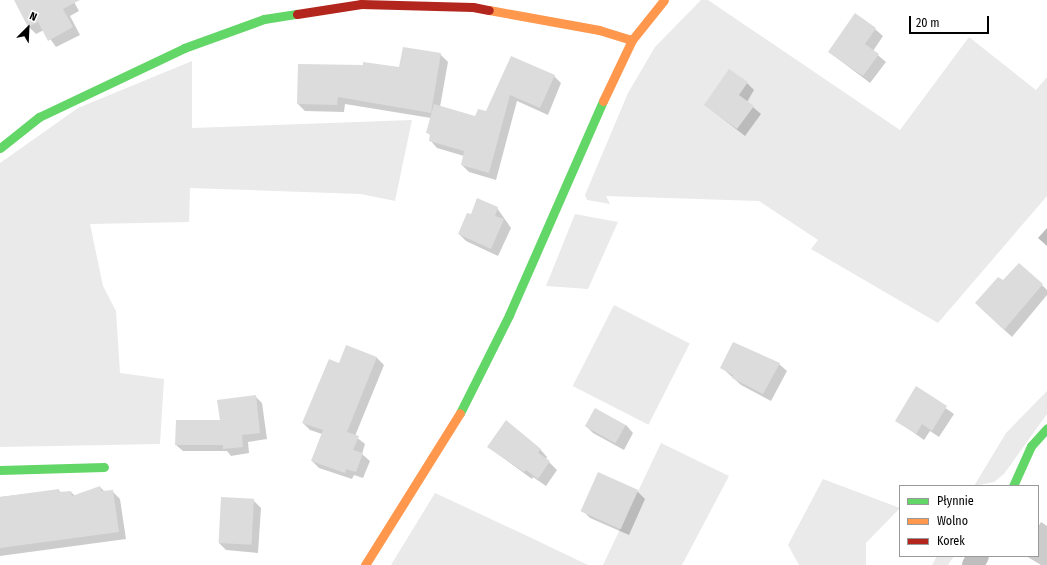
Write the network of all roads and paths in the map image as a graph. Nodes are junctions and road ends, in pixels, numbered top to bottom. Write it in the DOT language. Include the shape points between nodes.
graph roads {
  1 [pos="664,0"];
  2 [pos="632,40"];
  3 [pos="0,148"];
  4 [pos="1047,428"];
  5 [pos="104,467"];
  6 [pos="0,470"];
  7 [pos="1013,485"];
  8 [pos="365,565"];
  1 -- 2 [label="street"];
  2 -- 3 [label="street" via="599,30 473,7 361,4 264,19 184,48 39,117"];
  2 -- 8 [label="street" via="470,396"];
  4 -- 7 [label="street" via="1031,446"];
  5 -- 6 [label="street"];
}
